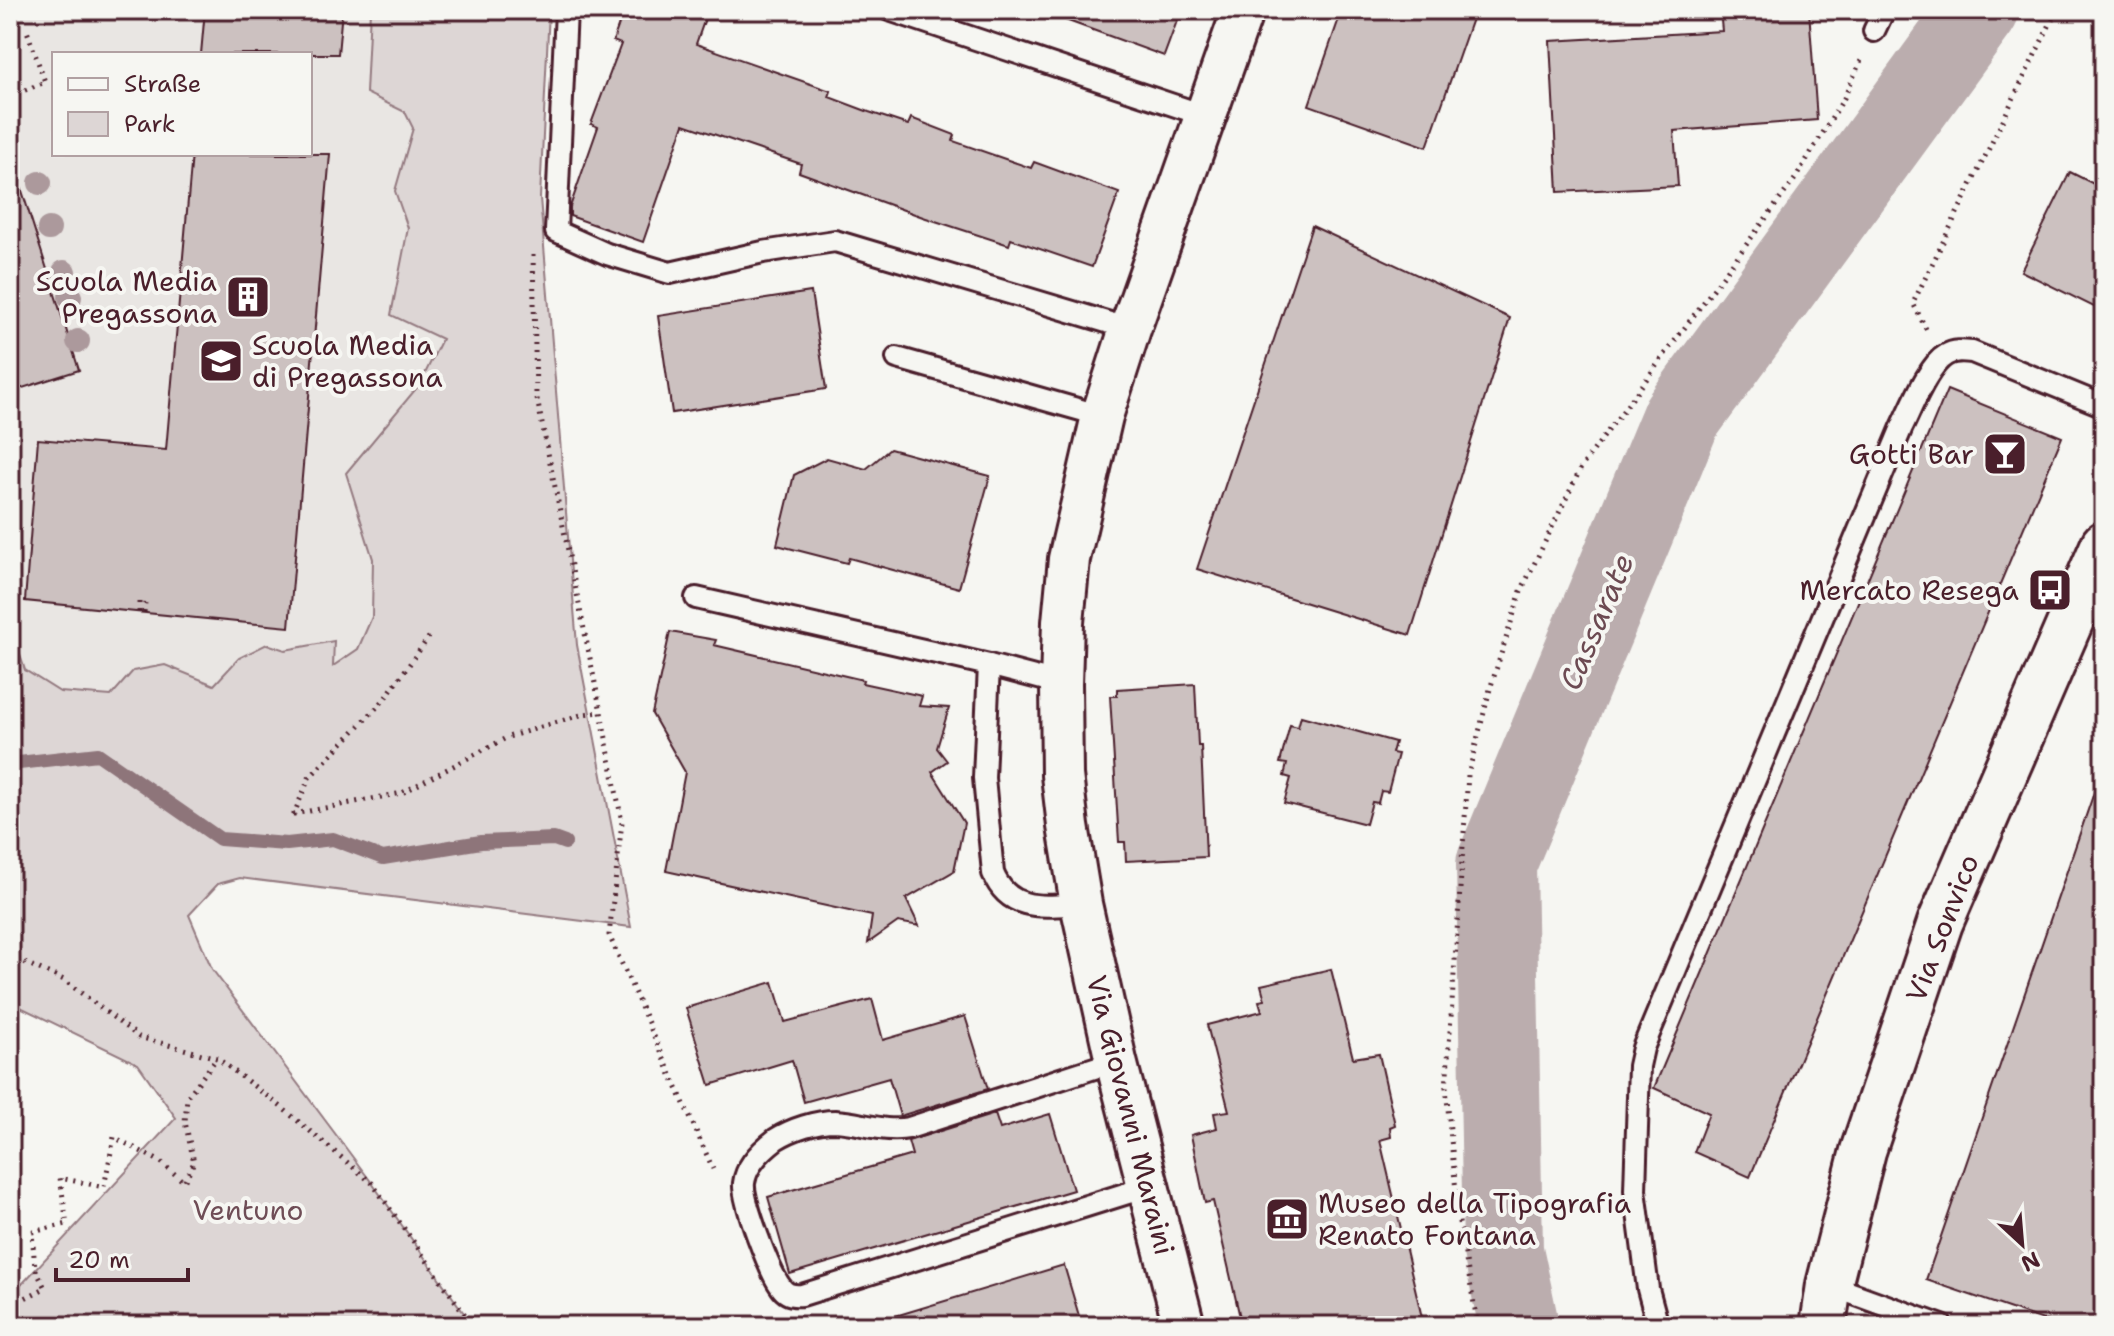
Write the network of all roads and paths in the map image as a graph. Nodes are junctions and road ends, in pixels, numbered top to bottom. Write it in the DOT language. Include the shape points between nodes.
graph roads {
  1 [pos="566,10"];
  2 [pos="889,10"];
  3 [pos="1243,10"];
  4 [pos="1884,10"];
  5 [pos="2057,10"];
  6 [pos="26,28"];
  7 [pos="1874,31"];
  8 [pos="10,96"];
  9 [pos="1206,116"];
  10 [pos="533,253"];
  11 [pos="1130,329"];
  12 [pos="897,358"];
  13 [pos="1941,359"];
  14 [pos="2104,406"];
  15 [pos="1102,416"];
  16 [pos="2104,544"];
  17 [pos="696,598"];
  18 [pos="429,637"];
  19 [pos="989,665"];
  20 [pos="1061,684"];
  21 [pos="601,712"];
  22 [pos="1081,904"];
  23 [pos="10,956"];
  24 [pos="217,1058"];
  25 [pos="1116,1061"];
  26 [pos="717,1178"];
  27 [pos="1147,1187"];
  28 [pos="10,1296"];
  29 [pos="1826,1305"];
  30 [pos="473,1326"];
  31 [pos="1184,1326"];
  32 [pos="1478,1326"];
  33 [pos="1658,1326"];
  34 [pos="1942,1326"];
  1 -- 11 [label="lane" via="556,231 670,273 835,241"];
  2 -- 9 [label="lane"];
  3 -- 9 [label="street, Via Giovanni Maraini"];
  4 -- 7 [label="lane"];
  5 -- 13 [label="path" via="1913,303"];
  6 -- 8 [label="path" via="45,82"];
  7 -- 32 [label="path" via="1844,98 1795,179 1582,466 1521,591 1490,689 1468,775 1446,1088 1459,1222"];
  9 -- 11 [label="street, Via Giovanni Maraini"];
  10 -- 21 [label="path" via="536,394"];
  11 -- 15 [label="street, Via Giovanni Maraini"];
  12 -- 15 [label="lane"];
  13 -- 14 [label="lane" via="1958,351 1972,352"];
  13 -- 33 [label="lane" via="1902,427 1643,1048 1637,1081 1635,1190"];
  15 -- 20 [label="street, Via Giovanni Maraini" via="1069,559"];
  16 -- 29 [label="main road, Via Sonvico" via="1940,923 1863,1151"];
  17 -- 19 [label="lane"];
  18 -- 21 [label="path" via="383,701 309,778 294,814 402,793 508,737"];
  19 -- 20 [label="lane"];
  19 -- 22 [label="lane" via="984,778 993,873 1004,894 1017,902"];
  20 -- 22 [label="street, Via Giovanni Maraini" via="1062,775"];
  21 -- 26 [label="path" via="622,822 609,935"];
  22 -- 25 [label="street, Via Giovanni Maraini"];
  23 -- 24 [label="path" via="64,980 139,1037"];
  24 -- 28 [label="path" via="187,1097 185,1122 194,1162 184,1182 161,1162 114,1137 104,1187 60,1178 67,1224 32,1232 35,1268 45,1288 25,1298"];
  24 -- 30 [label="path" via="372,1183"];
  25 -- 27 [label="street, Via Giovanni Maraini"];
  25 -- 27 [label="lane" via="909,1128 835,1121 793,1131 754,1161 744,1180 745,1194 774,1275 794,1296"];
  27 -- 31 [label="street, Via Giovanni Maraini"];
  29 -- 34 [label="lane"];
}
